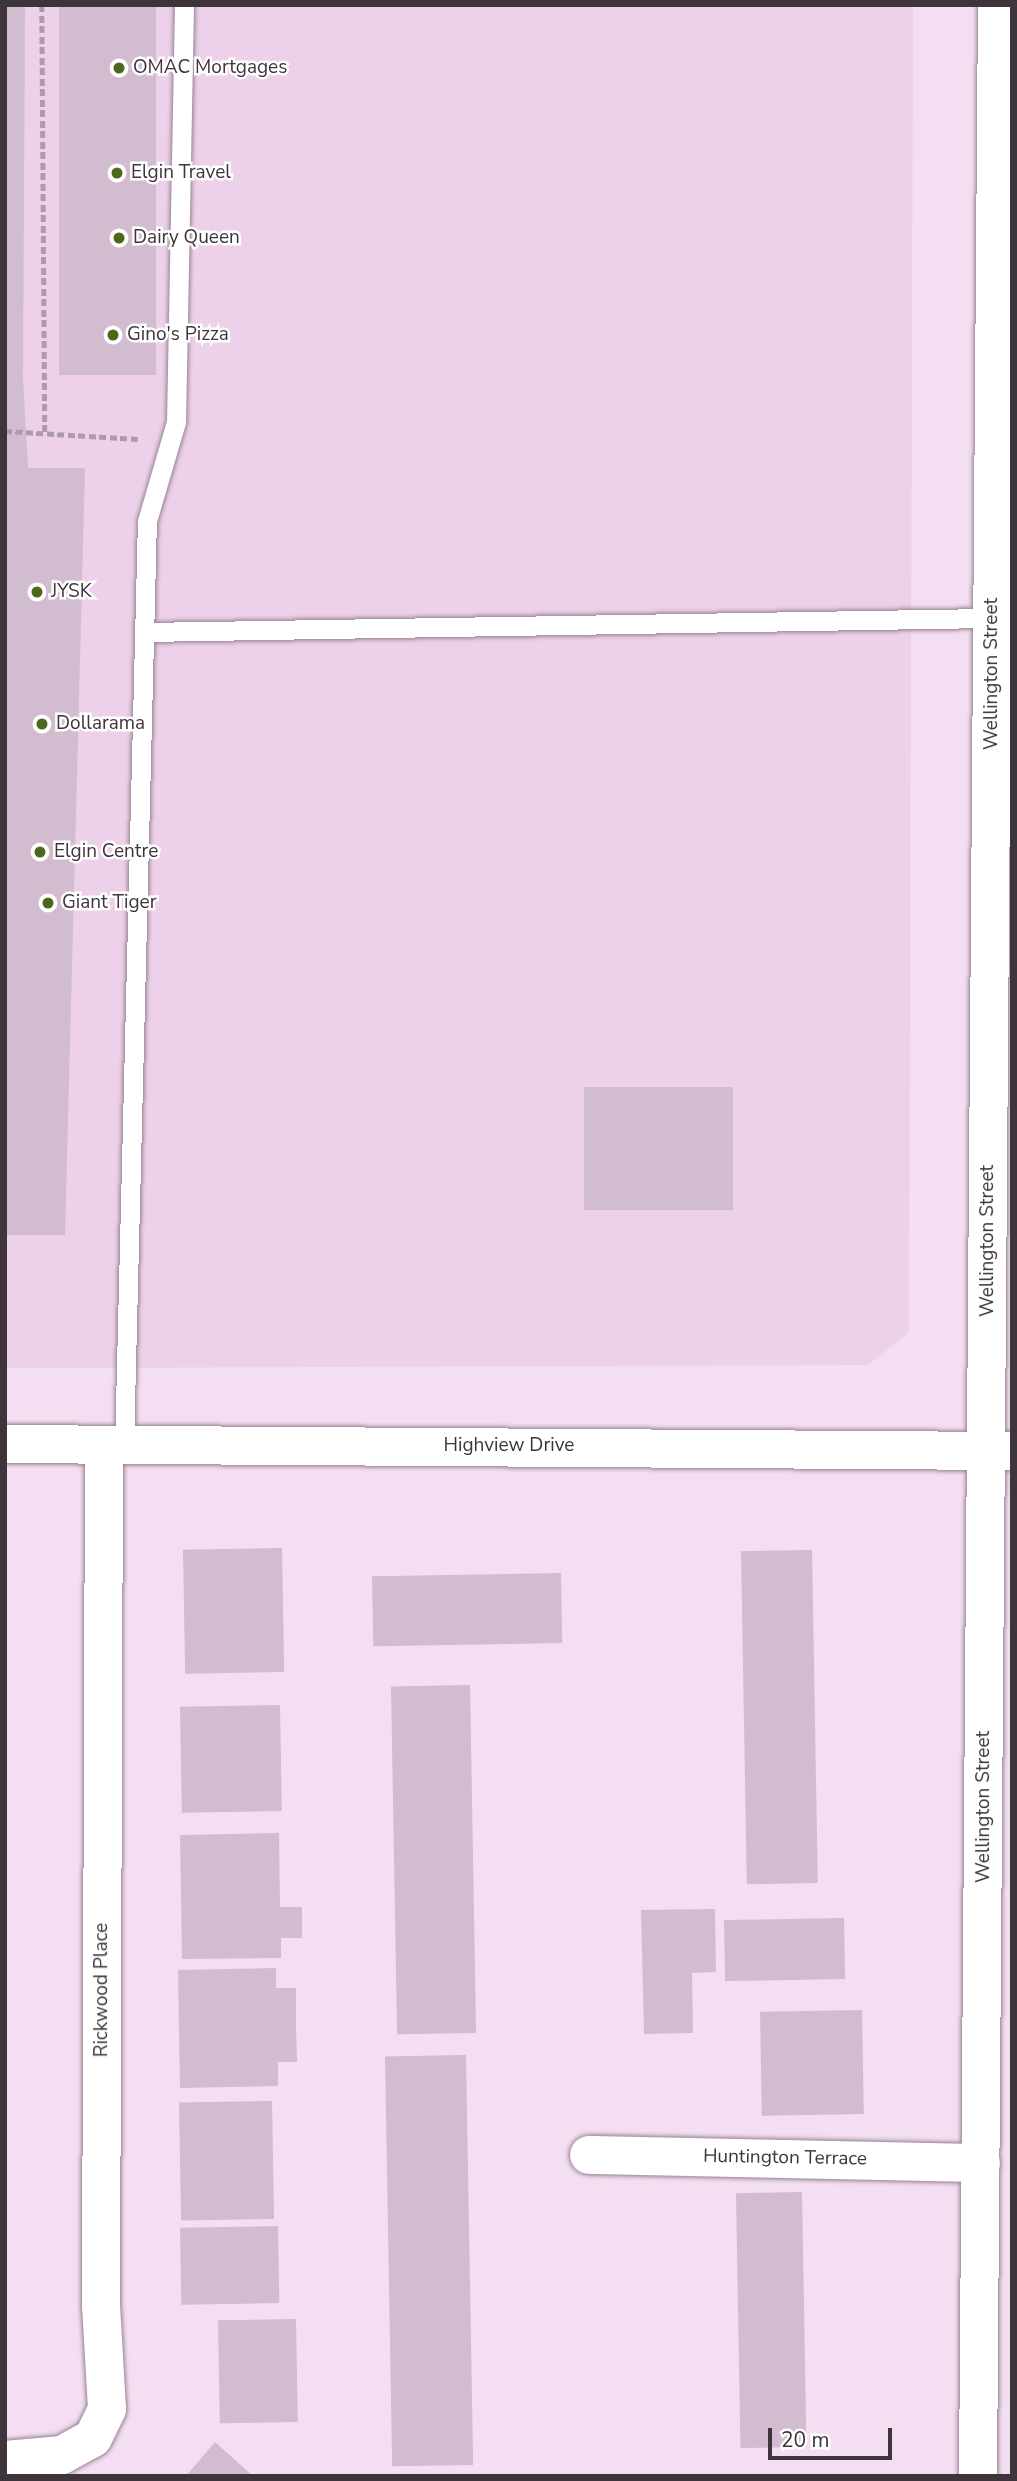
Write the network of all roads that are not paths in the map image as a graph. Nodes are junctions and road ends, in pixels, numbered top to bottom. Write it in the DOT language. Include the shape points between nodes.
graph roads {
  1 [pos="184,5"];
  2 [pos="997,5"];
  3 [pos="992,618"];
  4 [pos="144,632"];
  5 [pos="5,1444"];
  6 [pos="114,1445"];
  7 [pos="999,1451"];
  8 [pos="589,2155"];
  9 [pos="981,2163"];
  10 [pos="5,2460"];
  11 [pos="978,2476"];
  1 -- 4 [label="lane" via="176,422 146,521"];
  2 -- 3 [label="street, Wellington Street"];
  3 -- 4 [label="lane"];
  3 -- 7 [label="street, Wellington Street"];
  4 -- 6 [label="lane"];
  5 -- 6 [label="street, Highview Drive"];
  6 -- 7 [label="street, Highview Drive"];
  6 -- 10 [label="street, Rickwood Place" via="101,2306 107,2409 93,2438 62,2455"];
  7 -- 9 [label="street, Wellington Street"];
  8 -- 9 [label="street, Huntington Terrace"];
  9 -- 11 [label="street, Wellington Street"];
}
